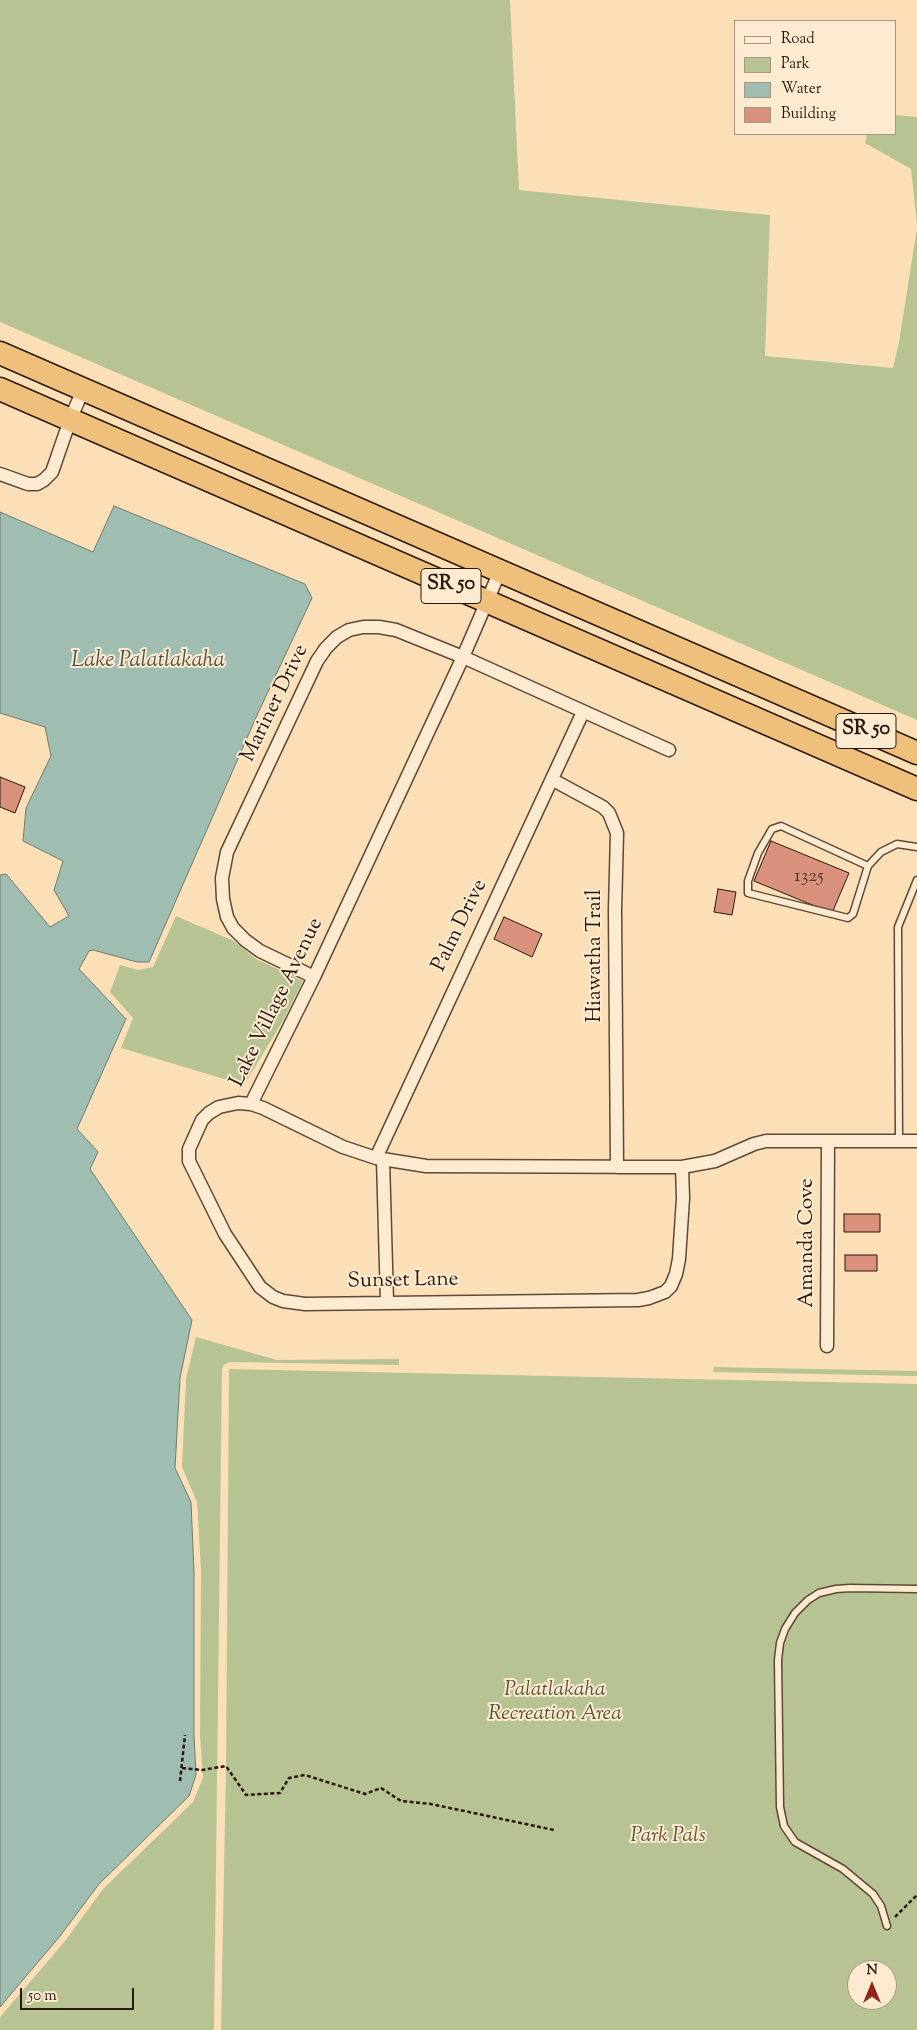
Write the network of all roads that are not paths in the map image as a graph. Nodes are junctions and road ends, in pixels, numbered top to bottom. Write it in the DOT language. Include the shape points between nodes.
graph roads {
  1 [pos="0,353"];
  2 [pos="0,389"];
  3 [pos="83,390"];
  4 [pos="70,420"];
  5 [pos="0,474"];
  6 [pos="500,571"];
  7 [pos="487,601"];
  8 [pos="463,658"];
  9 [pos="584,712"];
  10 [pos="669,750"];
  11 [pos="917,753"];
  12 [pos="552,780"];
  13 [pos="917,789"];
  14 [pos="917,848"];
  15 [pos="868,866"];
  16 [pos="917,880"];
  17 [pos="314,977"];
  18 [pos="251,1104"];
  19 [pos="828,1141"];
  20 [pos="899,1141"];
  21 [pos="917,1142"];
  22 [pos="379,1159"];
  23 [pos="618,1167"];
  24 [pos="682,1167"];
  25 [pos="387,1302"];
  26 [pos="827,1346"];
  27 [pos="917,1589"];
  28 [pos="887,1926"];
  1 -- 3 [label="highway, SR 50"];
  2 -- 4 [label="highway, SR 50"];
  3 -- 4 [label="street"];
  3 -- 6 [label="highway, SR 50"];
  4 -- 5 [label="street" via="52,472 44,480 28,484"];
  4 -- 7 [label="highway, SR 50"];
  6 -- 7 [label="street, Lake Village Avenue"];
  6 -- 11 [label="highway, SR 50"];
  7 -- 8 [label="street, Lake Village Avenue"];
  7 -- 13 [label="highway, SR 50"];
  8 -- 9 [label="street, Mariner Drive"];
  8 -- 17 [label="street, Lake Village Avenue"];
  8 -- 17 [label="street, Mariner Drive" via="396,630 379,627 349,630 337,637 317,662 227,852 222,878 223,899 233,928 260,951"];
  9 -- 10 [label="street, Mariner Drive"];
  9 -- 12 [label="street, Palm Drive"];
  12 -- 22 [label="street, Palm Drive"];
  12 -- 23 [label="street, Hiawatha Trail" via="603,807 617,833"];
  14 -- 15 [label="lane" via="897,844 881,852"];
  15 -- 15 [label="lane" via="853,914 848,918 748,893 748,881 758,854 772,828 780,826"];
  16 -- 20 [label="lane" via="898,927"];
  17 -- 18 [label="street, Lake Village Avenue"];
  18 -- 22 [label="street, Lake Village Avenue" via="343,1147"];
  18 -- 25 [label="street, Sunset Lane" via="223,1105 209,1113 192,1139 189,1161 225,1234 260,1288 283,1301 305,1304"];
  19 -- 20 [label="street, Lake Village Avenue"];
  19 -- 24 [label="street, Lake Village Avenue" via="766,1141 715,1161"];
  19 -- 26 [label="street, Amanda Cove"];
  20 -- 21 [label="street, Lake Village Avenue"];
  22 -- 23 [label="street, Lake Village Avenue" via="426,1166"];
  22 -- 25 [label="street, Palm Drive"];
  23 -- 24 [label="street, Lake Village Avenue"];
  24 -- 25 [label="street, Sunset Lane" via="679,1259 671,1286 665,1292 638,1300"];
  27 -- 28 [label="lane" via="850,1588 819,1593 808,1600 785,1629 778,1660 780,1807 784,1826 795,1842 843,1869 873,1894 881,1906"];
}
